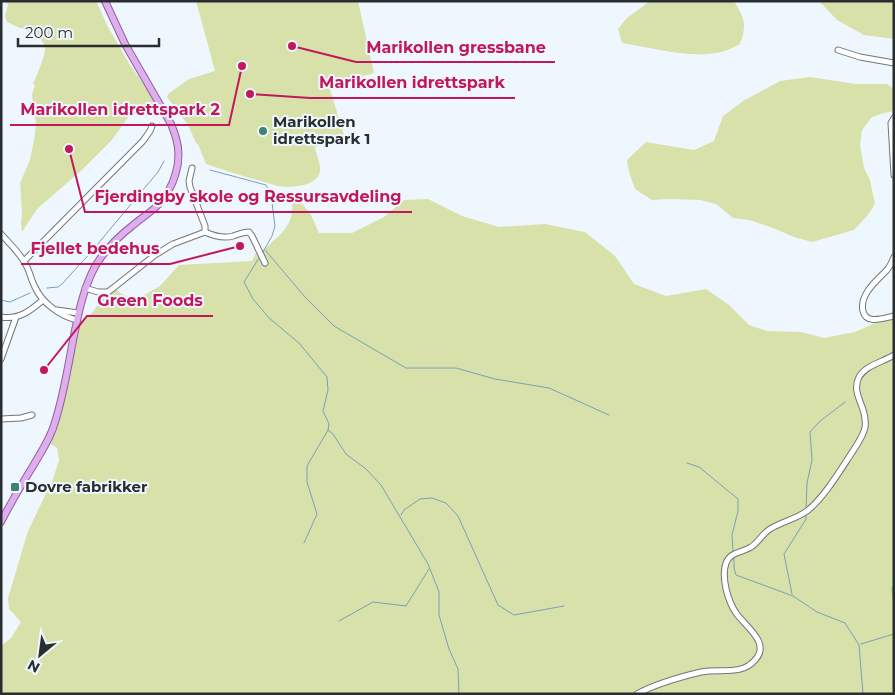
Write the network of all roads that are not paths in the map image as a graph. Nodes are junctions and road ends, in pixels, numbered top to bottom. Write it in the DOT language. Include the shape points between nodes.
graph roads {
  1 [pos="104,1"];
  2 [pos="838,50"];
  3 [pos="894,63"];
  4 [pos="894,118"];
  5 [pos="152,126"];
  6 [pos="192,168"];
  7 [pos="894,175"];
  8 [pos="205,232"];
  9 [pos="1,234"];
  10 [pos="894,257"];
  11 [pos="24,261"];
  12 [pos="265,263"];
  13 [pos="86,288"];
  14 [pos="44,300"];
  15 [pos="894,316"];
  16 [pos="1,317"];
  17 [pos="16,317"];
  18 [pos="78,317"];
  19 [pos="894,355"];
  20 [pos="1,359"];
  21 [pos="32,416"];
  22 [pos="1,419"];
  23 [pos="2,519"];
  24 [pos="637,694"];
  1 -- 13 [label="main road" via="171,124 178,159 173,181 163,199 110,246 96,264"];
  2 -- 3 [label="street"];
  4 -- 7 [label="street" via="891,135"];
  5 -- 11 [label="street" via="143,141"];
  6 -- 8 [label="street" via="190,187"];
  8 -- 12 [label="street" via="227,237 249,232"];
  8 -- 13 [label="street" via="173,244 108,292"];
  9 -- 11 [label="street"];
  10 -- 15 [label="street" via="888,270 867,292 862,305 869,319"];
  11 -- 14 [label="street" via="37,292"];
  13 -- 18 [label="main road"];
  14 -- 17 [label="street"];
  14 -- 18 [label="street" via="64,316"];
  16 -- 17 [label="street"];
  17 -- 20 [label="street"];
  18 -- 23 [label="main road" via="53,428"];
  19 -- 24 [label="street" via="868,368 859,378 856,390 865,416 864,431 824,492 806,511 770,529 752,547 734,553 726,563 729,600 759,640 758,656 752,664 736,670 703,671"];
  21 -- 22 [label="street"];
}
